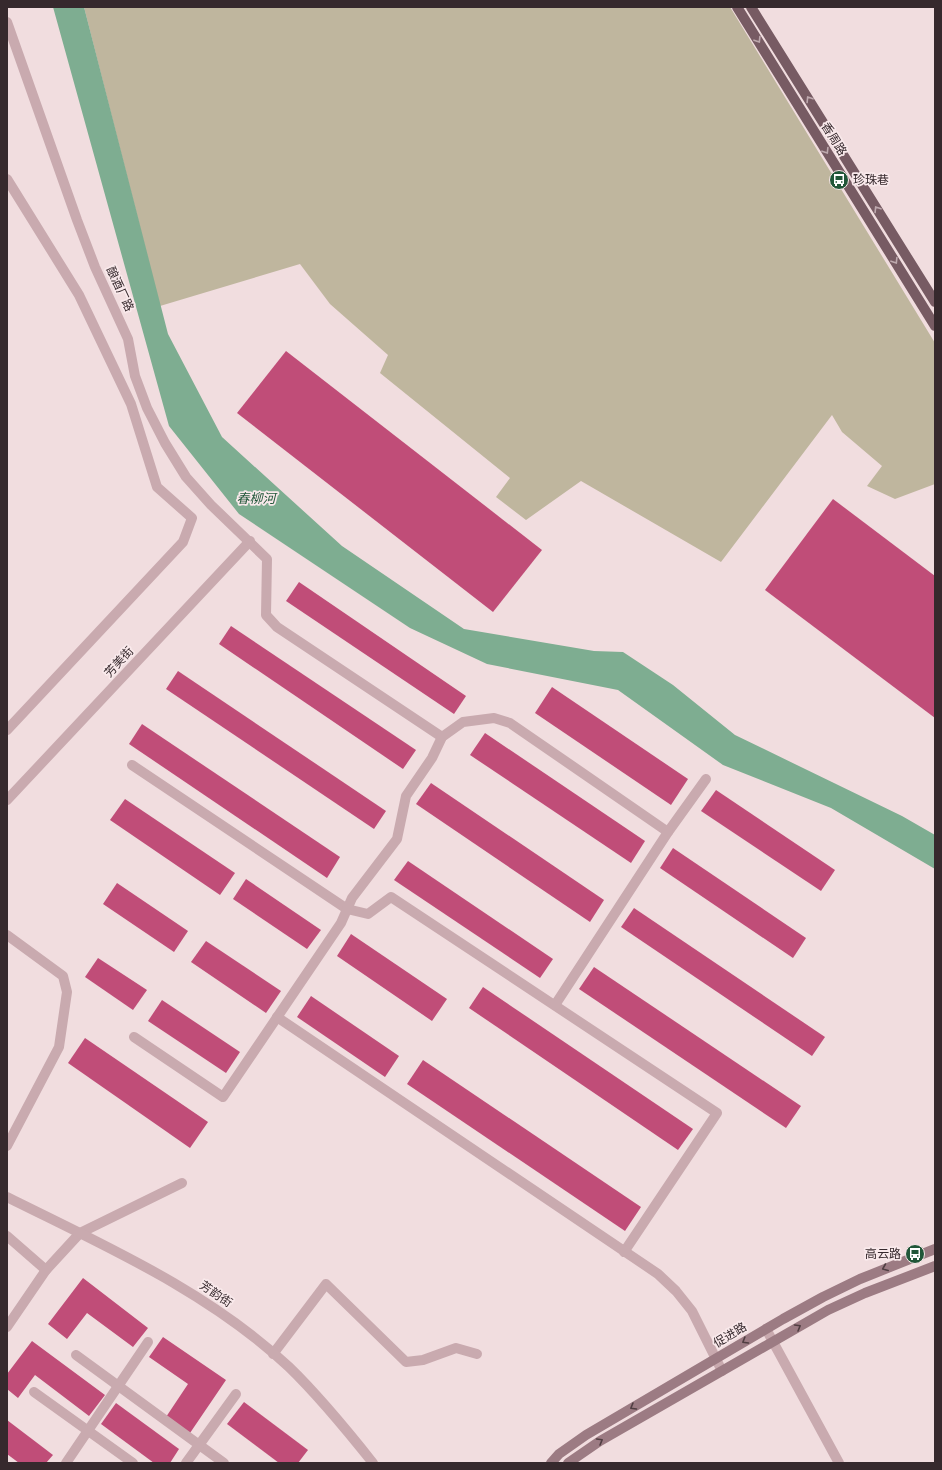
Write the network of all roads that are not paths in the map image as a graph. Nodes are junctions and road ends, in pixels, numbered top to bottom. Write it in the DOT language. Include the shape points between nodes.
graph roads {
  1 [pos="737,7"];
  2 [pos="751,7"];
  3 [pos="7,22"];
  4 [pos="7,179"];
  5 [pos="935,302"];
  6 [pos="935,326"];
  7 [pos="250,541"];
  8 [pos="7,730"];
  9 [pos="442,737"];
  10 [pos="132,765"];
  11 [pos="706,779"];
  12 [pos="7,800"];
  13 [pos="668,832"];
  14 [pos="347,909"];
  15 [pos="7,935"];
  16 [pos="555,1005"];
  17 [pos="277,1017"];
  18 [pos="134,1037"];
  19 [pos="7,1146"];
  20 [pos="182,1183"];
  21 [pos="7,1197"];
  22 [pos="80,1233"];
  23 [pos="7,1236"];
  24 [pos="935,1249"];
  25 [pos="624,1252"];
  26 [pos="935,1266"];
  27 [pos="46,1270"];
  28 [pos="7,1327"];
  29 [pos="766,1329"];
  30 [pos="148,1342"];
  31 [pos="773,1342"];
  32 [pos="273,1354"];
  33 [pos="477,1354"];
  34 [pos="76,1355"];
  35 [pos="715,1359"];
  36 [pos="722,1371"];
  37 [pos="118,1386"];
  38 [pos="34,1392"];
  39 [pos="236,1394"];
  40 [pos="88,1431"];
  41 [pos="199,1445"];
  42 [pos="66,1463"];
  43 [pos="133,1463"];
  44 [pos="186,1463"];
  45 [pos="224,1463"];
  46 [pos="373,1463"];
  47 [pos="550,1463"];
  48 [pos="568,1463"];
  49 [pos="839,1463"];
  1 -- 6 [label="main road, 香周路, one-way"];
  5 -- 2 [label="main road, 香周路, one-way"];
  3 -- 7 [label="street, 酿酒厂路" via="80,227 128,339 135,376 147,408 186,477 211,506"];
  4 -- 8 [label="street" via="79,295 131,404 157,487 192,518 183,542"];
  7 -- 9 [label="street, 酿酒厂路" via="267,559 266,615 277,626"];
  7 -- 12 [label="street, 芳美街"];
  9 -- 13 [label="street" via="463,722 494,718 510,723"];
  9 -- 14 [label="street" via="432,758 406,796 397,838 352,898"];
  10 -- 14 [label="street"];
  11 -- 13 [label="street"];
  13 -- 16 [label="street"];
  14 -- 16 [label="street" via="368,914 391,897"];
  14 -- 17 [label="street" via="341,923"];
  15 -- 19 [label="street" via="63,976 67,992 58,1046"];
  16 -- 25 [label="street" via="717,1113"];
  17 -- 18 [label="street" via="223,1097"];
  17 -- 25 [label="street"];
  20 -- 22 [label="street"];
  21 -- 22 [label="street, 芳韵街"];
  22 -- 27 [label="street"];
  22 -- 32 [label="street, 芳韵街" via="194,1294"];
  23 -- 27 [label="street"];
  24 -- 29 [label="main road, 促进路, one-way" via="860,1279"];
  25 -- 35 [label="street" via="658,1274 676,1291 692,1311"];
  31 -- 26 [label="main road, one-way" via="828,1310"];
  27 -- 28 [label="street"];
  29 -- 31 [label="street"];
  29 -- 35 [label="main road, 促进路, one-way"];
  30 -- 37 [label="street"];
  31 -- 36 [label="main road"];
  31 -- 49 [label="street"];
  32 -- 33 [label="street" via="326,1284 406,1362 423,1360 456,1348"];
  32 -- 46 [label="street, 芳韵街" via="322,1400"];
  34 -- 37 [label="street"];
  35 -- 36 [label="street"];
  35 -- 47 [label="main road, 促进路, one-way" via="586,1435"];
  48 -- 36 [label="main road, one-way" via="600,1441"];
  37 -- 40 [label="street"];
  37 -- 41 [label="street"];
  38 -- 40 [label="street"];
  39 -- 41 [label="street"];
  40 -- 42 [label="street"];
  40 -- 43 [label="street"];
  41 -- 44 [label="street"];
  41 -- 45 [label="street"];
}
